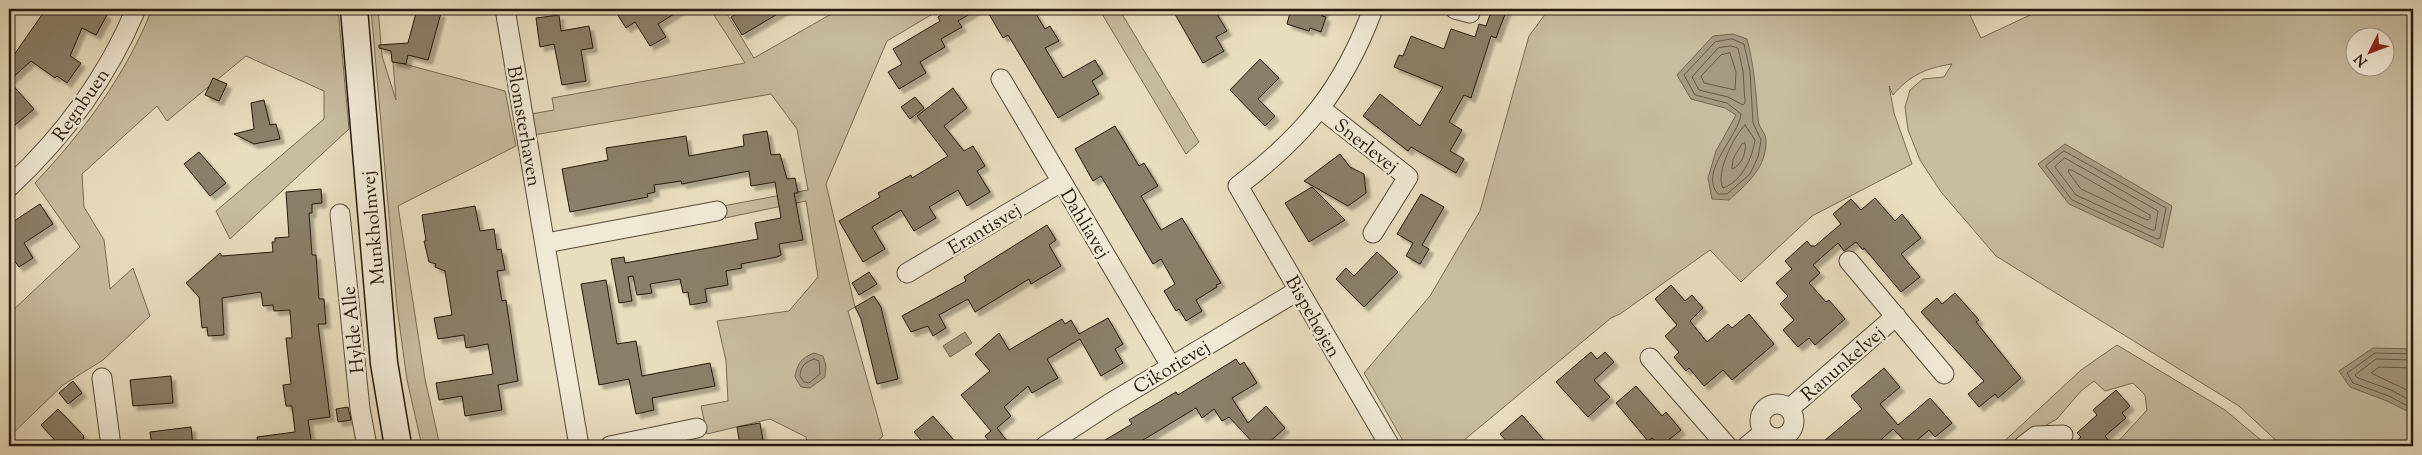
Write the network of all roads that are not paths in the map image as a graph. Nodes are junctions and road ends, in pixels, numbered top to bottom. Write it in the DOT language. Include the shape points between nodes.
graph roads {
  1 [pos="136,9"];
  2 [pos="354,9"];
  3 [pos="505,9"];
  4 [pos="1373,9"];
  5 [pos="1001,79"];
  6 [pos="1320,108"];
  7 [pos="1061,182"];
  8 [pos="1238,186"];
  9 [pos="9,187"];
  10 [pos="717,211"];
  11 [pos="340,214"];
  12 [pos="1373,233"];
  13 [pos="546,243"];
  14 [pos="1849,261"];
  15 [pos="907,273"];
  16 [pos="1299,290"];
  17 [pos="1896,316"];
  18 [pos="1650,358"];
  19 [pos="1171,366"];
  20 [pos="1944,374"];
  21 [pos="102,378"];
  22 [pos="697,428"];
  23 [pos="2063,435"];
  24 [pos="110,446"];
  25 [pos="366,446"];
  26 [pos="398,446"];
  27 [pos="580,446"];
  28 [pos="610,446"];
  29 [pos="1045,446"];
  30 [pos="1390,446"];
  31 [pos="1727,446"];
  32 [pos="1747,446"];
  33 [pos="2024,446"];
  1 -- 9 [label="street, Regnbuen" via="82,108"];
  2 -- 26 [label="street, Munkholmvej" via="384,363"];
  3 -- 13 [label="street, Blomsterhaven"];
  4 -- 6 [label="street, Snerlevej" via="1354,56"];
  5 -- 7 [label="street, Dahliavej"];
  6 -- 8 [label="street, Snerlevej" via="1288,146"];
  6 -- 12 [label="street, Snerlevej" via="1408,178"];
  7 -- 15 [label="street, Erantisvej"];
  7 -- 19 [label="street, Dahliavej"];
  8 -- 16 [label="street, Bispehøjen"];
  10 -- 13 [label="street"];
  11 -- 25 [label="street, Hylde Alle"];
  13 -- 27 [label="street, Blomsterhaven"];
  14 -- 17 [label="street, Ranunkelvej"];
  16 -- 19 [label="street, Cikorievej"];
  16 -- 30 [label="street, Bispehøjen"];
  17 -- 20 [label="street, Ranunkelvej"];
  17 -- 32 [label="street, Ranunkelvej" via="1789,409 1794,424 1788,434 1778,438 1764,432"];
  18 -- 31 [label="street"];
  19 -- 29 [label="street, Cikorievej"];
  21 -- 24 [label="street"];
  22 -- 28 [label="street"];
  23 -- 33 [label="street" via="2036,436"];
}
